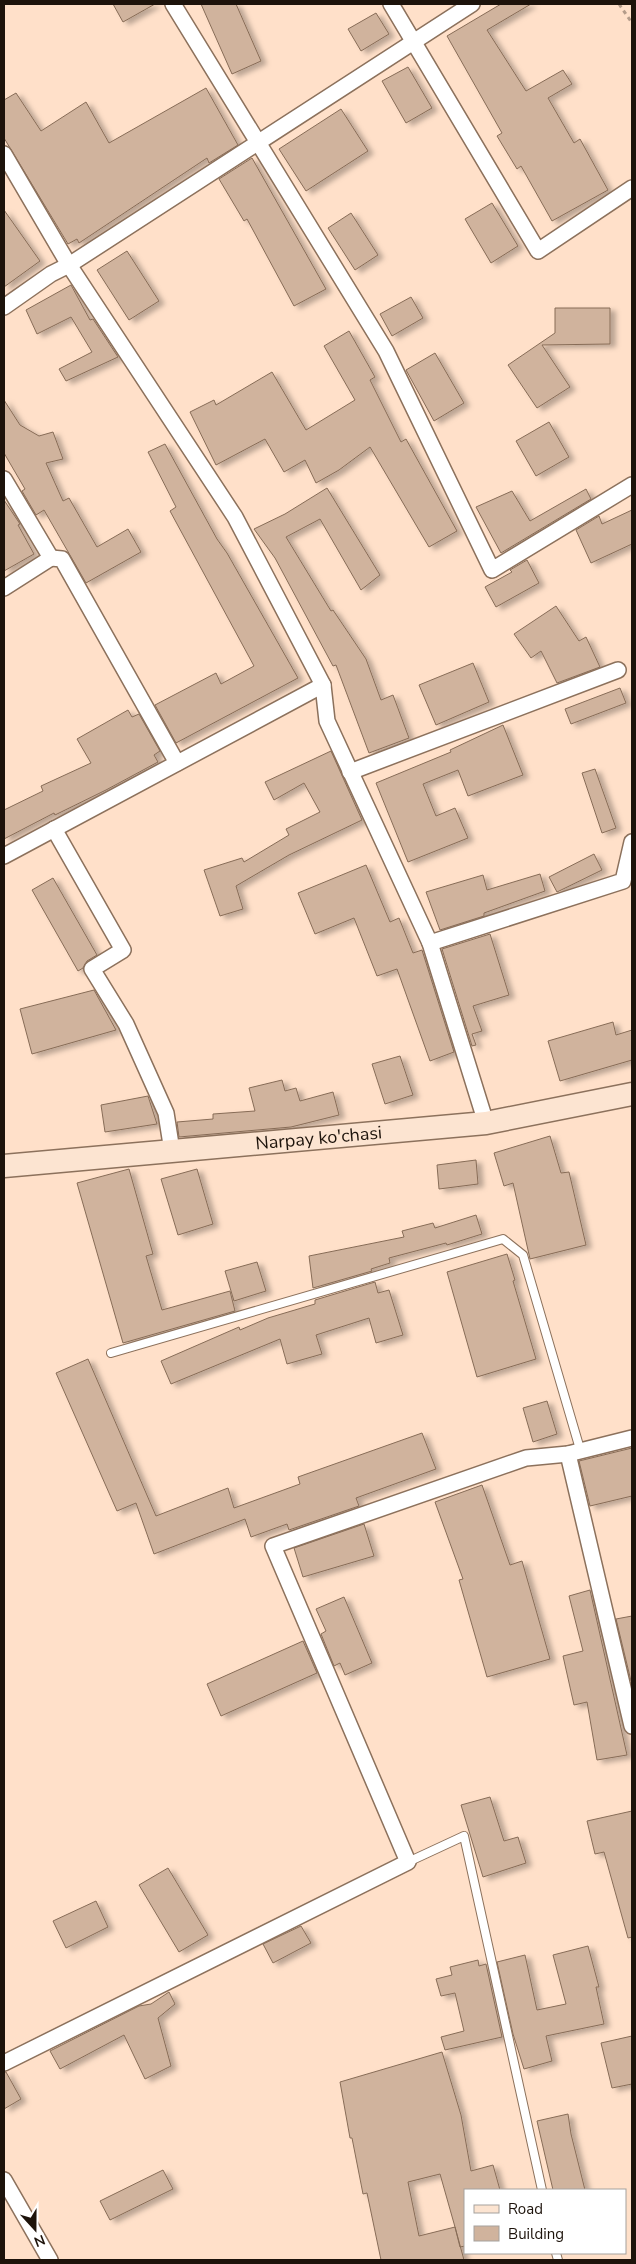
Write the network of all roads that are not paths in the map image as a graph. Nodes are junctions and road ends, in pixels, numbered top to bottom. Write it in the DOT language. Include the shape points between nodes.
graph roads {
  1 [pos="172,4"];
  2 [pos="391,4"];
  3 [pos="472,4"];
  4 [pos="413,43"];
  5 [pos="257,142"];
  6 [pos="4,154"];
  7 [pos="632,188"];
  8 [pos="69,265"];
  9 [pos="4,306"];
  10 [pos="4,478"];
  11 [pos="632,485"];
  12 [pos="51,558"];
  13 [pos="4,588"];
  14 [pos="618,670"];
  15 [pos="323,685"];
  16 [pos="177,763"];
  17 [pos="350,772"];
  18 [pos="54,829"];
  19 [pos="632,842"];
  20 [pos="4,856"];
  21 [pos="430,943"];
  22 [pos="632,1094"];
  23 [pos="486,1123"];
  24 [pos="172,1151"];
  25 [pos="4,1166"];
  26 [pos="111,1353"];
  27 [pos="632,1438"];
  28 [pos="574,1451"];
  29 [pos="632,1726"];
  30 [pos="408,1862"];
  31 [pos="4,2064"];
  32 [pos="4,2180"];
  33 [pos="542,2189"];
  34 [pos="50,2260"];
  1 -- 5 [label="street"];
  2 -- 4 [label="street"];
  3 -- 4 [label="street"];
  4 -- 5 [label="street"];
  4 -- 7 [label="street" via="538,251"];
  5 -- 8 [label="street"];
  5 -- 11 [label="street" via="386,351 492,570"];
  6 -- 8 [label="street"];
  8 -- 9 [label="street"];
  8 -- 15 [label="street" via="235,517"];
  10 -- 12 [label="street"];
  12 -- 13 [label="street"];
  12 -- 16 [label="street" via="62,559"];
  14 -- 17 [label="street"];
  15 -- 16 [label="street"];
  15 -- 17 [label="street" via="327,721"];
  16 -- 18 [label="street"];
  17 -- 21 [label="street"];
  18 -- 20 [label="street"];
  18 -- 24 [label="street" via="123,950 92,969 126,1024 166,1113"];
  19 -- 21 [label="street" via="623,881"];
  21 -- 23 [label="street"];
  22 -- 23 [label="main road, Narpay ko'chasi"];
  23 -- 24 [label="main road, Narpay ko'chasi"];
  24 -- 25 [label="main road, Narpay ko'chasi"];
  26 -- 28 [label="lane" via="503,1239 523,1255"];
  27 -- 28 [label="street"];
  28 -- 29 [label="street"];
  28 -- 30 [label="street" via="518,1461 273,1546"];
  30 -- 31 [label="street"];
  30 -- 33 [label="lane" via="464,1836"];
  32 -- 34 [label="street"];
}
